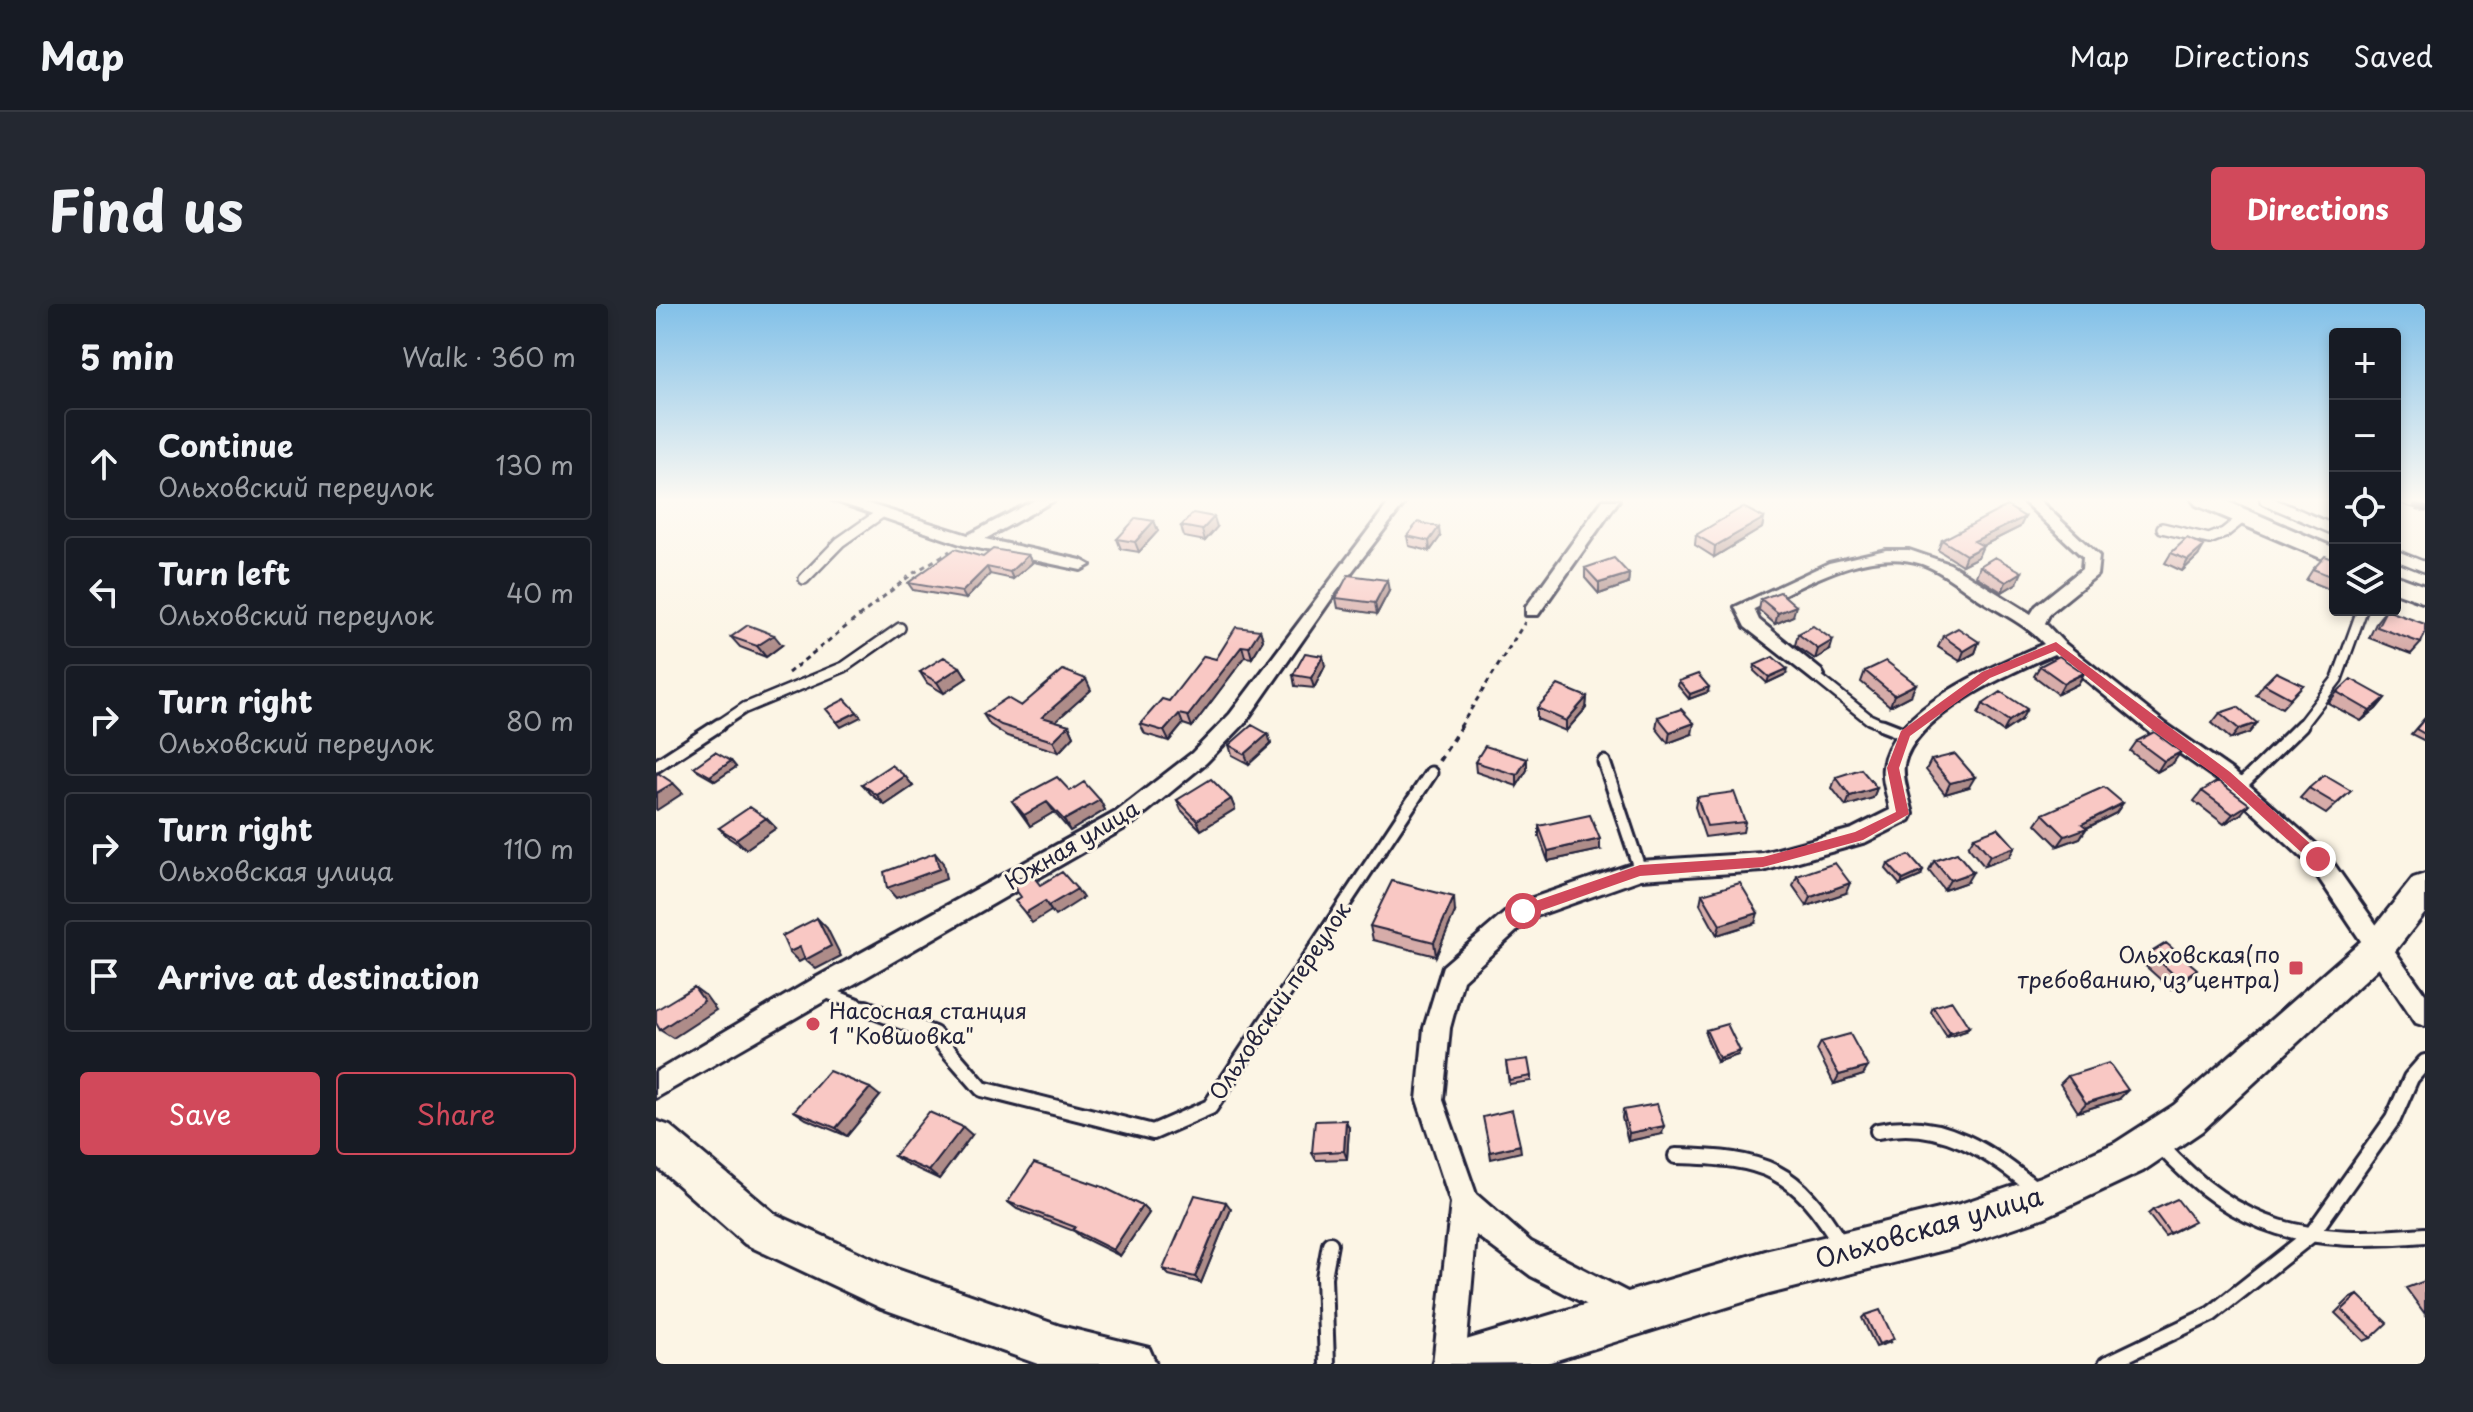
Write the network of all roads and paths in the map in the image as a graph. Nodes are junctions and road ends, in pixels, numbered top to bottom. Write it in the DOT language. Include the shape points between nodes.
graph roads {
  1 [pos="833,549"];
  2 [pos="954,549"];
  3 [pos="1009,549"];
  4 [pos="1361,549"];
  5 [pos="1576,549"];
  6 [pos="2084,549"];
  7 [pos="2401,557"];
  8 [pos="1081,565"];
  9 [pos="2425,567"];
  10 [pos="804,579"];
  11 [pos="2401,585"];
  12 [pos="2425,595"];
  13 [pos="1532,611"];
  14 [pos="2360,616"];
  15 [pos="2036,624"];
  16 [pos="900,628"];
  17 [pos="2056,646"];
  18 [pos="1814,675"];
  19 [pos="745,707"];
  20 [pos="1905,734"];
  21 [pos="1604,762"];
  22 [pos="656,766"];
  23 [pos="1431,773"];
  24 [pos="2239,787"];
  25 [pos="1640,870"];
  26 [pos="2425,888"];
  27 [pos="2380,945"];
  28 [pos="819,989"];
  29 [pos="2415,992"];
  30 [pos="2425,1015"];
  31 [pos="2425,1062"];
  32 [pos="656,1086"];
  33 [pos="1878,1131"];
  34 [pos="656,1140"];
  35 [pos="2156,1141"];
  36 [pos="1676,1156"];
  37 [pos="2045,1196"];
  38 [pos="1465,1203"];
  39 [pos="2311,1235"];
  40 [pos="2425,1235"];
  41 [pos="1330,1244"];
  42 [pos="1847,1253"];
  43 [pos="1632,1311"];
  44 [pos="1133,1364"];
  45 [pos="1327,1364"];
  46 [pos="1449,1364"];
  47 [pos="1455,1364"];
  48 [pos="2106,1364"];
  1 -- 10 [label="lane"];
  2 -- 19 [label="path" via="912,574"];
  3 -- 8 [label="street"];
  4 -- 28 [label="street, Южная улица" via="1237,719 1187,767 1124,818"];
  5 -- 13 [label="street"];
  6 -- 15 [label="street" via="2091,556 2091,571 2042,610"];
  7 -- 9 [label="lane"];
  11 -- 12 [label="street"];
  13 -- 23 [label="path"];
  14 -- 24 [label="lane" via="2337,679 2308,719"];
  15 -- 17 [label="street"];
  15 -- 18 [label="street" via="1928,560 1896,553 1863,560 1744,607 1751,623"];
  16 -- 19 [label="lane" via="844,667"];
  17 -- 20 [label="street" via="1986,675"];
  17 -- 24 [label="street"];
  18 -- 20 [label="lane" via="1869,719"];
  19 -- 22 [label="lane"];
  20 -- 25 [label="street" via="1893,768 1902,814 1858,836 1763,862"];
  21 -- 25 [label="lane"];
  23 -- 28 [label="lane, Ольховский переулок" via="1210,1107 1153,1132 982,1089 934,1034"];
  24 -- 27 [label="street" via="2318,859"];
  25 -- 38 [label="street" via="1523,911 1452,974 1437,1028 1430,1100"];
  26 -- 27 [label="street, Ольховская улица"];
  27 -- 29 [label="street"];
  27 -- 35 [label="street, Ольховская улица"];
  28 -- 32 [label="street, Южная улица"];
  29 -- 30 [label="street"];
  31 -- 39 [label="lane" via="2411,1078 2393,1119"];
  33 -- 37 [label="lane" via="1953,1133 1983,1147"];
  34 -- 44 [label="street" via="760,1229 881,1286 1060,1349"];
  35 -- 37 [label="street, Ольховская улица"];
  35 -- 39 [label="lane" via="2223,1206 2256,1224"];
  36 -- 42 [label="lane" via="1738,1158 1767,1167 1809,1195"];
  37 -- 42 [label="street, Ольховская улица" via="1960,1225"];
  38 -- 43 [label="street" via="1486,1227 1546,1271"];
  38 -- 46 [label="street"];
  39 -- 40 [label="lane"];
  39 -- 48 [label="lane" via="2211,1314"];
  41 -- 45 [label="lane" via="1324,1277"];
  42 -- 43 [label="street, Ольховская улица"];
  43 -- 47 [label="street, Ольховская улица"];
}
